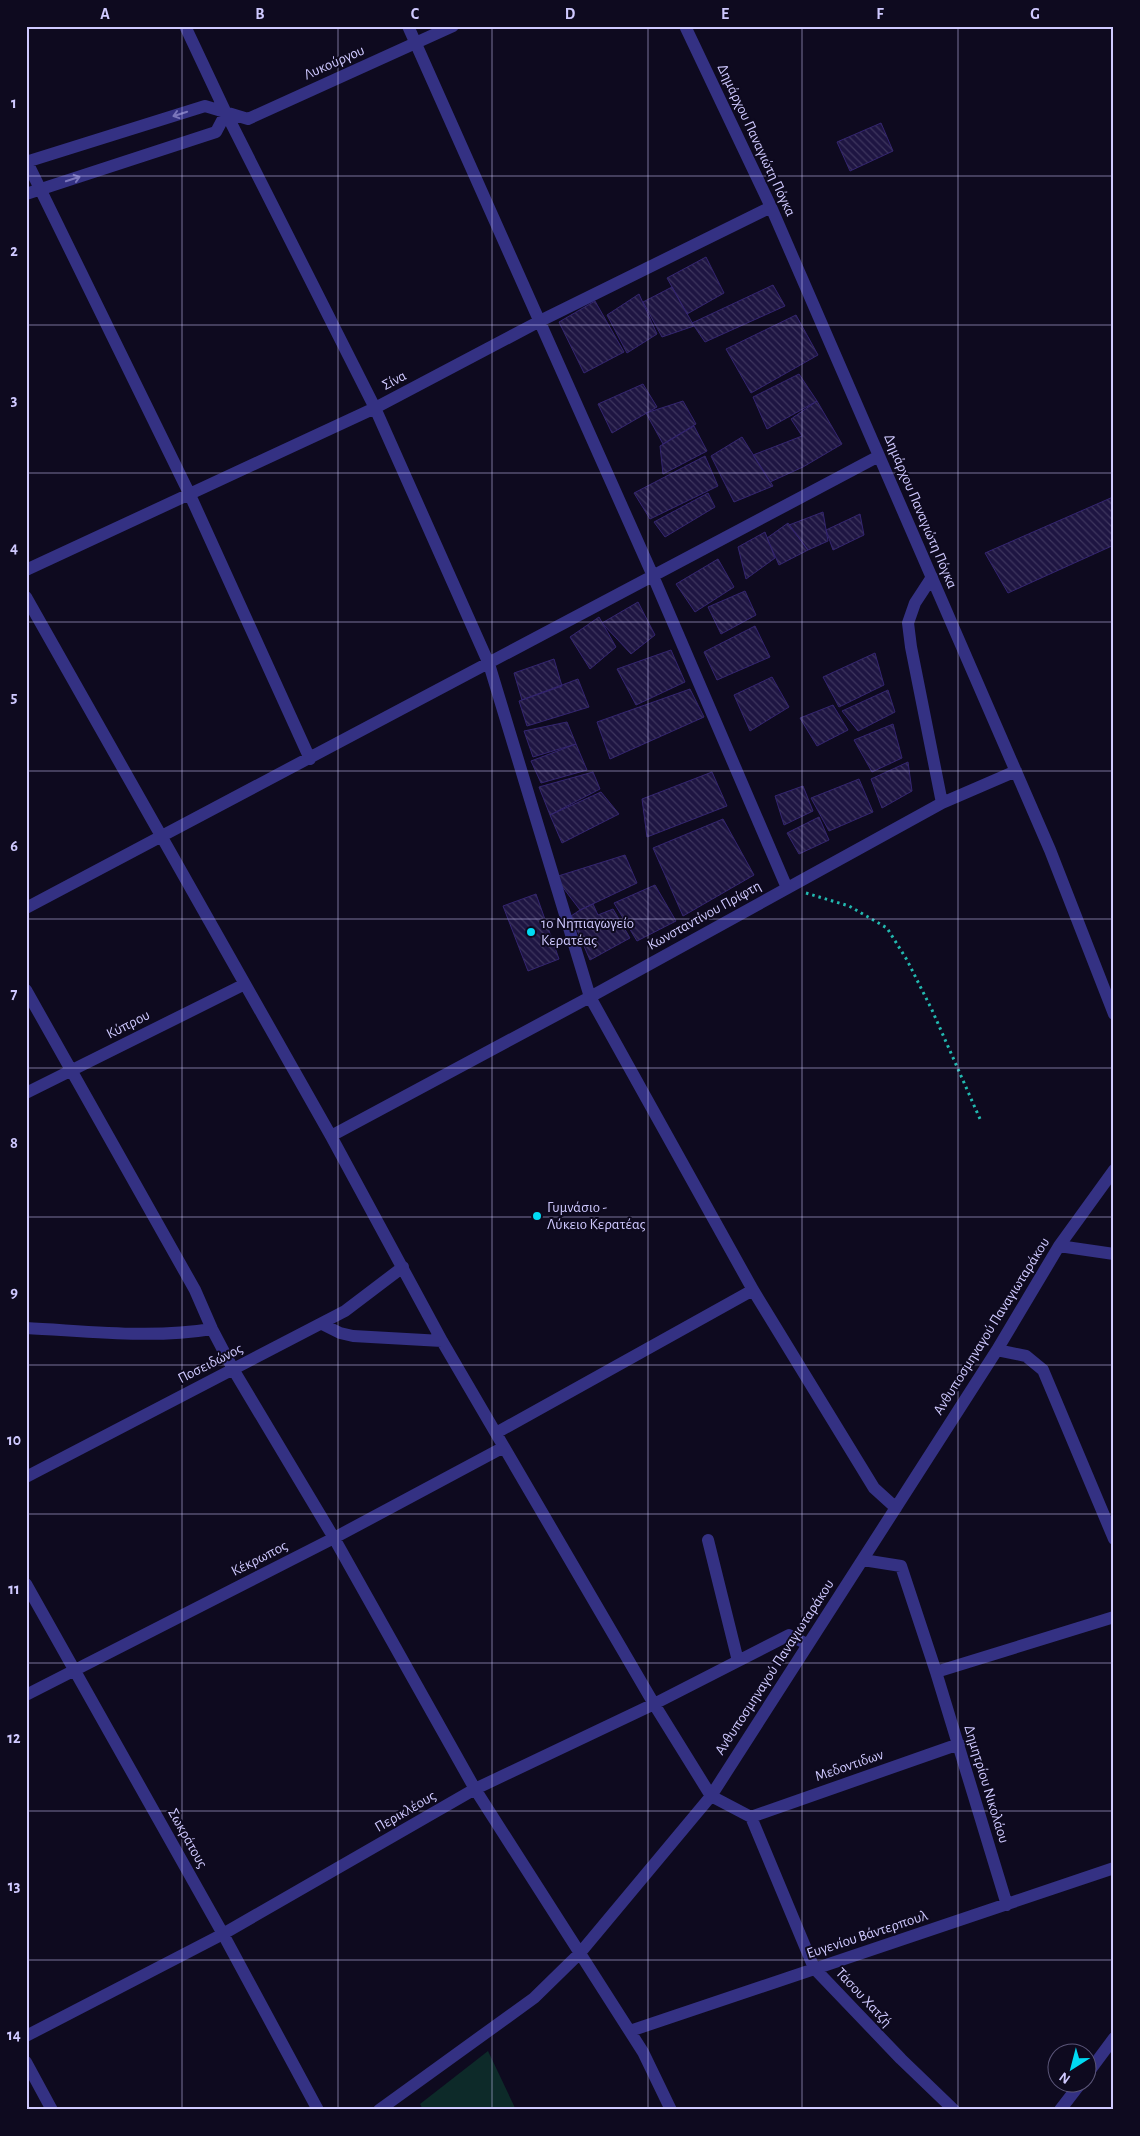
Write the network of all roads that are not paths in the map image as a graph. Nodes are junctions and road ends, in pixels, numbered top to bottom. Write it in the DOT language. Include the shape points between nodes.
graph roads {
  1 [pos="185,26"];
  2 [pos="408,26"];
  3 [pos="453,26"];
  4 [pos="685,26"];
  5 [pos="416,43"];
  6 [pos="226,114"];
  7 [pos="27,161"];
  8 [pos="40,190"];
  9 [pos="26,194"];
  10 [pos="771,207"];
  11 [pos="540,321"];
  12 [pos="375,408"];
  13 [pos="879,456"];
  14 [pos="190,495"];
  15 [pos="26,570"];
  16 [pos="653,576"];
  17 [pos="932,577"];
  18 [pos="26,597"];
  19 [pos="489,664"];
  20 [pos="310,759"];
  21 [pos="1016,771"];
  22 [pos="942,803"];
  23 [pos="161,837"];
  24 [pos="787,888"];
  25 [pos="26,908"];
  26 [pos="245,984"];
  27 [pos="26,990"];
  28 [pos="590,997"];
  29 [pos="1114,1014"];
  30 [pos="72,1070"];
  31 [pos="26,1093"];
  32 [pos="330,1136"];
  33 [pos="1114,1170"];
  34 [pos="1059,1246"];
  35 [pos="1114,1254"];
  36 [pos="403,1268"];
  37 [pos="753,1290"];
  38 [pos="322,1324"];
  39 [pos="26,1328"];
  40 [pos="212,1330"];
  41 [pos="442,1340"];
  42 [pos="998,1350"];
  43 [pos="233,1369"];
  44 [pos="496,1433"];
  45 [pos="504,1447"];
  46 [pos="26,1477"];
  47 [pos="896,1508"];
  48 [pos="334,1538"];
  49 [pos="1114,1539"];
  50 [pos="708,1540"];
  51 [pos="863,1560"];
  52 [pos="26,1584"];
  53 [pos="1114,1617"];
  54 [pos="807,1644"];
  55 [pos="738,1661"];
  56 [pos="75,1669"];
  57 [pos="936,1672"];
  58 [pos="26,1695"];
  59 [pos="654,1704"];
  60 [pos="959,1744"];
  61 [pos="475,1789"];
  62 [pos="711,1796"];
  63 [pos="750,1817"];
  64 [pos="1114,1868"];
  65 [pos="1007,1905"];
  66 [pos="224,1934"];
  67 [pos="580,1953"];
  68 [pos="814,1968"];
  69 [pos="630,2031"];
  70 [pos="26,2036"];
  71 [pos="1114,2038"];
  72 [pos="1098,2060"];
  73 [pos="26,2062"];
  74 [pos="1072,2094"];
  75 [pos="52,2110"];
  76 [pos="318,2110"];
  77 [pos="379,2110"];
  78 [pos="671,2110"];
  79 [pos="954,2110"];
  80 [pos="1060,2110"];
  1 -- 6 [label="street"];
  2 -- 5 [label="street"];
  3 -- 5 [label="street, Λυκούργου"];
  4 -- 10 [label="street, Δημάρχου Παναγιώτη Πόγκα"];
  5 -- 6 [label="street, Λυκούργου" via="248,119"];
  5 -- 11 [label="street"];
  6 -- 7 [label="street, Λυκούργου, one-way" via="205,106"];
  8 -- 6 [label="street, one-way" via="216,132"];
  6 -- 12 [label="street"];
  7 -- 8 [label="street"];
  8 -- 9 [label="street"];
  8 -- 14 [label="street"];
  10 -- 11 [label="street, Σίνα"];
  10 -- 13 [label="street, Δημάρχου Παναγιώτη Πόγκα"];
  11 -- 12 [label="street, Σίνα"];
  11 -- 16 [label="street"];
  12 -- 14 [label="street, Σίνα"];
  12 -- 19 [label="street"];
  13 -- 16 [label="street"];
  13 -- 17 [label="street, Δημάρχου Παναγιώτη Πόγκα"];
  14 -- 15 [label="street, Σίνα"];
  14 -- 20 [label="street"];
  16 -- 19 [label="street"];
  16 -- 24 [label="street"];
  17 -- 21 [label="street, Δημάρχου Παναγιώτη Πόγκα"];
  17 -- 22 [label="street" via="915,602 908,623"];
  18 -- 23 [label="street"];
  19 -- 20 [label="street"];
  19 -- 28 [label="street"];
  20 -- 23 [label="street"];
  21 -- 22 [label="street, Κωνσταντίνου Πρίφτη"];
  21 -- 29 [label="street, Δημάρχου Παναγιώτη Πόγκα"];
  22 -- 24 [label="street, Κωνσταντίνου Πρίφτη"];
  23 -- 25 [label="street"];
  23 -- 26 [label="street"];
  24 -- 28 [label="street, Κωνσταντίνου Πρίφτη"];
  26 -- 30 [label="street, Κύπρου"];
  26 -- 32 [label="street"];
  27 -- 30 [label="street"];
  28 -- 32 [label="street, Κωνσταντίνου Πρίφτη"];
  28 -- 37 [label="street"];
  30 -- 31 [label="street, Κύπρου"];
  30 -- 40 [label="street" via="195,1290"];
  32 -- 36 [label="street"];
  33 -- 34 [label="street, Ανθυποσμηναγού Παναγιωταράκου"];
  34 -- 35 [label="street"];
  34 -- 42 [label="street, Ανθυποσμηναγού Παναγιωταράκου"];
  36 -- 38 [label="street, Ποσειδώνος"];
  36 -- 41 [label="street"];
  37 -- 44 [label="street"];
  37 -- 47 [label="street" via="874,1488"];
  38 -- 41 [label="street" via="354,1336"];
  38 -- 43 [label="street, Ποσειδώνος"];
  39 -- 40 [label="street" via="160,1334"];
  40 -- 43 [label="street"];
  41 -- 44 [label="street"];
  42 -- 47 [label="street, Ανθυποσμηναγού Παναγιωταράκου"];
  42 -- 49 [label="street" via="1026,1356 1043,1370"];
  43 -- 46 [label="street, Ποσειδώνος"];
  43 -- 48 [label="street"];
  44 -- 45 [label="street"];
  45 -- 48 [label="street, Κέκρωπος"];
  45 -- 59 [label="street"];
  47 -- 51 [label="street, Ανθυποσμηναγού Παναγιωταράκου"];
  48 -- 56 [label="street, Κέκρωπος"];
  48 -- 61 [label="street"];
  50 -- 55 [label="street"];
  51 -- 54 [label="street, Ανθυποσμηναγού Παναγιωταράκου"];
  51 -- 57 [label="street, Δημητρίου Νικολάου" via="902,1566"];
  52 -- 56 [label="street, Σωκράτους"];
  53 -- 57 [label="street"];
  54 -- 55 [label="street, Περικλέους" via="789,1635"];
  54 -- 62 [label="street, Ανθυποσμηναγού Παναγιωταράκου"];
  55 -- 59 [label="street, Περικλέους"];
  56 -- 58 [label="street, Κέκρωπος"];
  56 -- 66 [label="street, Σωκράτους"];
  57 -- 60 [label="street, Δημητρίου Νικολάου"];
  59 -- 61 [label="street, Περικλέους"];
  59 -- 62 [label="street"];
  60 -- 63 [label="street, Μεδοντιδων"];
  60 -- 65 [label="street, Δημητρίου Νικολάου"];
  61 -- 66 [label="street, Περικλέους"];
  61 -- 67 [label="street"];
  62 -- 63 [label="street"];
  62 -- 67 [label="street, Ανθυποσμηναγού Παναγιωταράκου"];
  63 -- 68 [label="street, Τάσου Χατζή"];
  64 -- 65 [label="street, Ευγενίου Βάντερπουλ"];
  65 -- 68 [label="street, Ευγενίου Βάντερπουλ"];
  66 -- 70 [label="street, Περικλέους"];
  66 -- 76 [label="street, Σωκράτους"];
  67 -- 69 [label="street"];
  67 -- 77 [label="street, Ανθυποσμηναγού Παναγιωταράκου" via="534,1998"];
  68 -- 69 [label="street, Ευγενίου Βάντερπουλ"];
  68 -- 79 [label="street, Τάσου Χατζή"];
  69 -- 78 [label="street"];
  71 -- 72 [label="street"];
  73 -- 75 [label="street"];
  74 -- 80 [label="street"];
}
